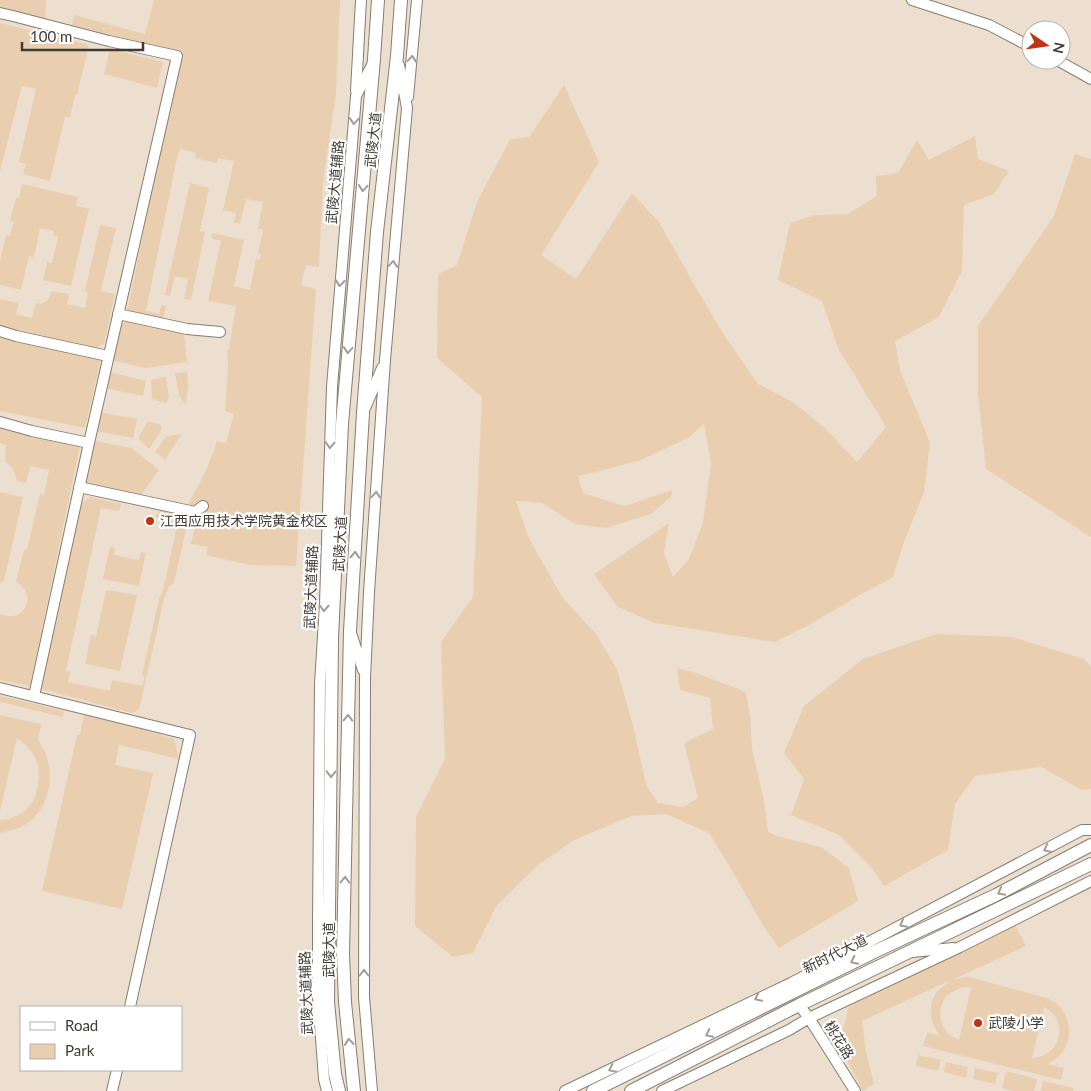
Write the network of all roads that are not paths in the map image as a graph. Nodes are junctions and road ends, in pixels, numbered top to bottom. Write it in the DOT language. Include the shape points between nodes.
graph roads {
  1 [pos="361,0"];
  2 [pos="378,0"];
  3 [pos="401,0"];
  4 [pos="417,0"];
  5 [pos="912,0"];
  6 [pos="930,0"];
  7 [pos="0,13"];
  8 [pos="1021,35"];
  9 [pos="1021,41"];
  10 [pos="397,56"];
  11 [pos="374,59"];
  12 [pos="1071,62"];
  13 [pos="1071,68"];
  14 [pos="1091,73"];
  15 [pos="1091,79"];
  16 [pos="356,96"];
  17 [pos="407,108"];
  18 [pos="118,314"];
  19 [pos="0,330"];
  20 [pos="220,332"];
  21 [pos="108,356"];
  22 [pos="385,360"];
  23 [pos="332,386"];
  24 [pos="363,413"];
  25 [pos="0,422"];
  26 [pos="342,424"];
  27 [pos="88,443"];
  28 [pos="79,487"];
  29 [pos="202,506"];
  30 [pos="350,631"];
  31 [pos="332,638"];
  32 [pos="365,678"];
  33 [pos="320,684"];
  34 [pos="0,688"];
  35 [pos="34,696"];
  36 [pos="1091,830"];
  37 [pos="1091,845"];
  38 [pos="1091,864"];
  39 [pos="1091,881"];
  40 [pos="960,947"];
  41 [pos="909,952"];
  42 [pos="799,1005"];
  43 [pos="130,1006"];
  44 [pos="809,1018"];
  45 [pos="116,1071"];
  46 [pos="591,1085"];
  47 [pos="112,1091"];
  48 [pos="327,1091"];
  49 [pos="339,1091"];
  50 [pos="354,1091"];
  51 [pos="372,1091"];
  52 [pos="565,1091"];
  53 [pos="578,1091"];
  54 [pos="632,1091"];
  55 [pos="662,1091"];
  56 [pos="854,1091"];
  1 -- 16 [label="street"];
  2 -- 11 [label="main road, 武陵大道"];
  3 -- 10 [label="main road, 武陵大道"];
  17 -- 4 [label="street, one-way"];
  5 -- 9 [label="street" via="989,25"];
  6 -- 8 [label="street" via="993,20"];
  7 -- 18 [label="street" via="177,56"];
  10 -- 17 [label="street"];
  10 -- 24 [label="main road, 武陵大道"];
  11 -- 16 [label="street, 武陵大道辅路"];
  11 -- 26 [label="main road, 武陵大道, one-way"];
  12 -- 14 [label="street"];
  13 -- 15 [label="street"];
  16 -- 23 [label="street, 武陵大道辅路, one-way"];
  22 -- 17 [label="street, one-way"];
  18 -- 20 [label="street" via="187,329"];
  18 -- 21 [label="street"];
  19 -- 21 [label="street"];
  21 -- 27 [label="street"];
  22 -- 24 [label="street"];
  32 -- 22 [label="street, one-way"];
  23 -- 26 [label="street"];
  23 -- 33 [label="street, 武陵大道辅路, one-way"];
  30 -- 24 [label="main road, 武陵大道, one-way"];
  25 -- 27 [label="street"];
  26 -- 31 [label="main road, 武陵大道"];
  27 -- 28 [label="street"];
  28 -- 29 [label="street" via="195,512"];
  28 -- 35 [label="street"];
  30 -- 32 [label="street"];
  50 -- 30 [label="main road, 武陵大道, one-way" via="343,953"];
  31 -- 33 [label="street"];
  31 -- 49 [label="main road, 武陵大道, one-way" via="328,1002"];
  51 -- 32 [label="street, one-way" via="364,997"];
  33 -- 48 [label="street, 武陵大道辅路" via="318,997"];
  34 -- 35 [label="street"];
  35 -- 43 [label="street" via="190,735"];
  36 -- 46 [label="street, one-way" via="1082,830"];
  37 -- 46 [label="main road, 新时代大道, one-way" via="996,895"];
  38 -- 41 [label="main road"];
  39 -- 40 [label="street"];
  40 -- 41 [label="street"];
  40 -- 44 [label="street"];
  41 -- 42 [label="main road"];
  42 -- 44 [label="street, 桃花路"];
  42 -- 54 [label="main road"];
  44 -- 55 [label="street"];
  44 -- 56 [label="street, 桃花路"];
  45 -- 47 [label="street"];
  46 -- 52 [label="street"];
  46 -- 53 [label="street"];
}
